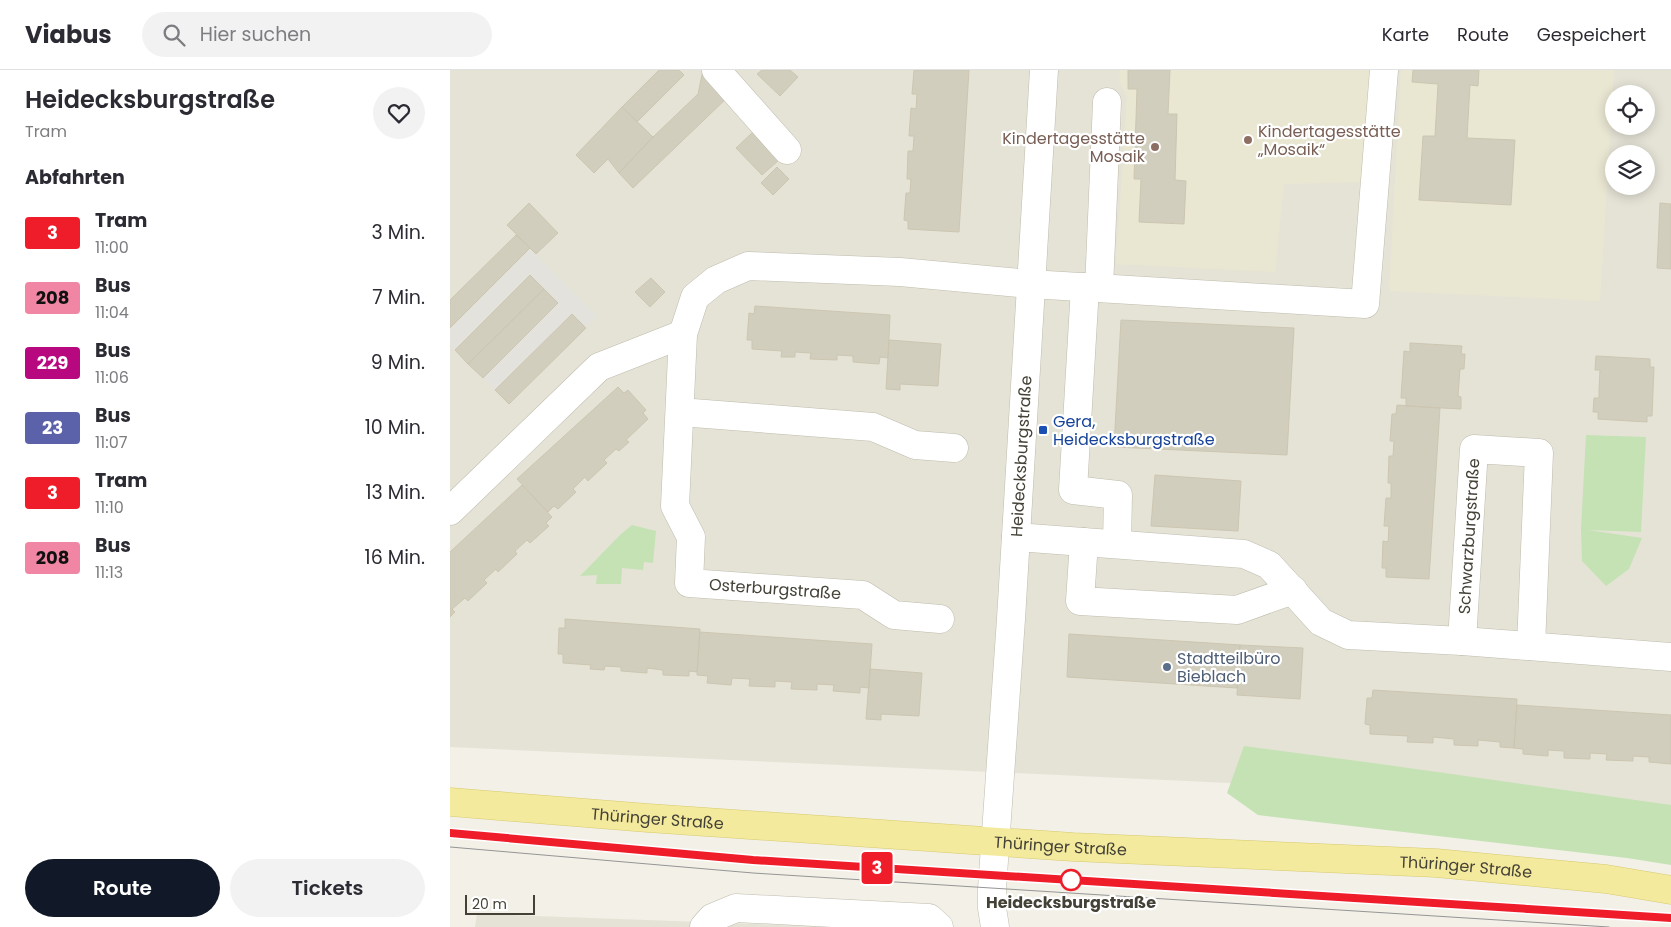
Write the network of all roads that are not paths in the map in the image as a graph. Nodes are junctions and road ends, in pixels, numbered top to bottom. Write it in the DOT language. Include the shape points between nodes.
graph roads {
  1 [pos="716,70"];
  2 [pos="1044,70"];
  3 [pos="1384,70"];
  4 [pos="1107,102"];
  5 [pos="787,150"];
  6 [pos="1030,284"];
  7 [pos="1092,288"];
  8 [pos="683,334"];
  9 [pos="680,412"];
  10 [pos="954,448"];
  11 [pos="450,511"];
  12 [pos="1016,536"];
  13 [pos="1084,542"];
  14 [pos="1117,544"];
  15 [pos="1293,590"];
  16 [pos="940,619"];
  17 [pos="1462,641"];
  18 [pos="1531,646"];
  19 [pos="1671,656"];
  20 [pos="450,802"];
  21 [pos="995,842"];
  22 [pos="1671,890"];
  23 [pos="704,927"];
  24 [pos="939,927"];
  25 [pos="995,927"];
  1 -- 5 [label="street"];
  2 -- 6 [label="street, Heidecksburgstraße"];
  3 -- 7 [label="street, Osterburgstraße" via="1365,304"];
  4 -- 7 [label="street"];
  6 -- 7 [label="street, Osterburgstraße"];
  6 -- 8 [label="street, Osterburgstraße" via="900,272 748,266 716,280 695,297"];
  6 -- 12 [label="street, Heidecksburgstraße"];
  7 -- 14 [label="street" via="1073,490 1118,495"];
  8 -- 9 [label="street, Osterburgstraße"];
  8 -- 11 [label="street" via="598,367"];
  9 -- 10 [label="street" via="873,428 914,444"];
  9 -- 16 [label="street, Osterburgstraße" via="674,506 691,537 690,583 863,595 894,615"];
  12 -- 13 [label="street"];
  12 -- 21 [label="street, Heidecksburgstraße"];
  13 -- 14 [label="street"];
  13 -- 15 [label="street" via="1080,601 1237,610"];
  14 -- 15 [label="street" via="1244,554 1270,565"];
  15 -- 17 [label="street" via="1321,622 1348,635"];
  17 -- 18 [label="street"];
  17 -- 18 [label="street, Schwarzburgstraße" via="1474,449 1539,453"];
  18 -- 19 [label="street"];
  20 -- 21 [label="main road, Thüringer Straße"];
  21 -- 22 [label="main road, Thüringer Straße" via="1436,863 1606,879"];
  21 -- 25 [label="street, Heidecksburgstraße" via="992,889"];
  23 -- 24 [label="street" via="712,918 736,908 929,918"];
}
